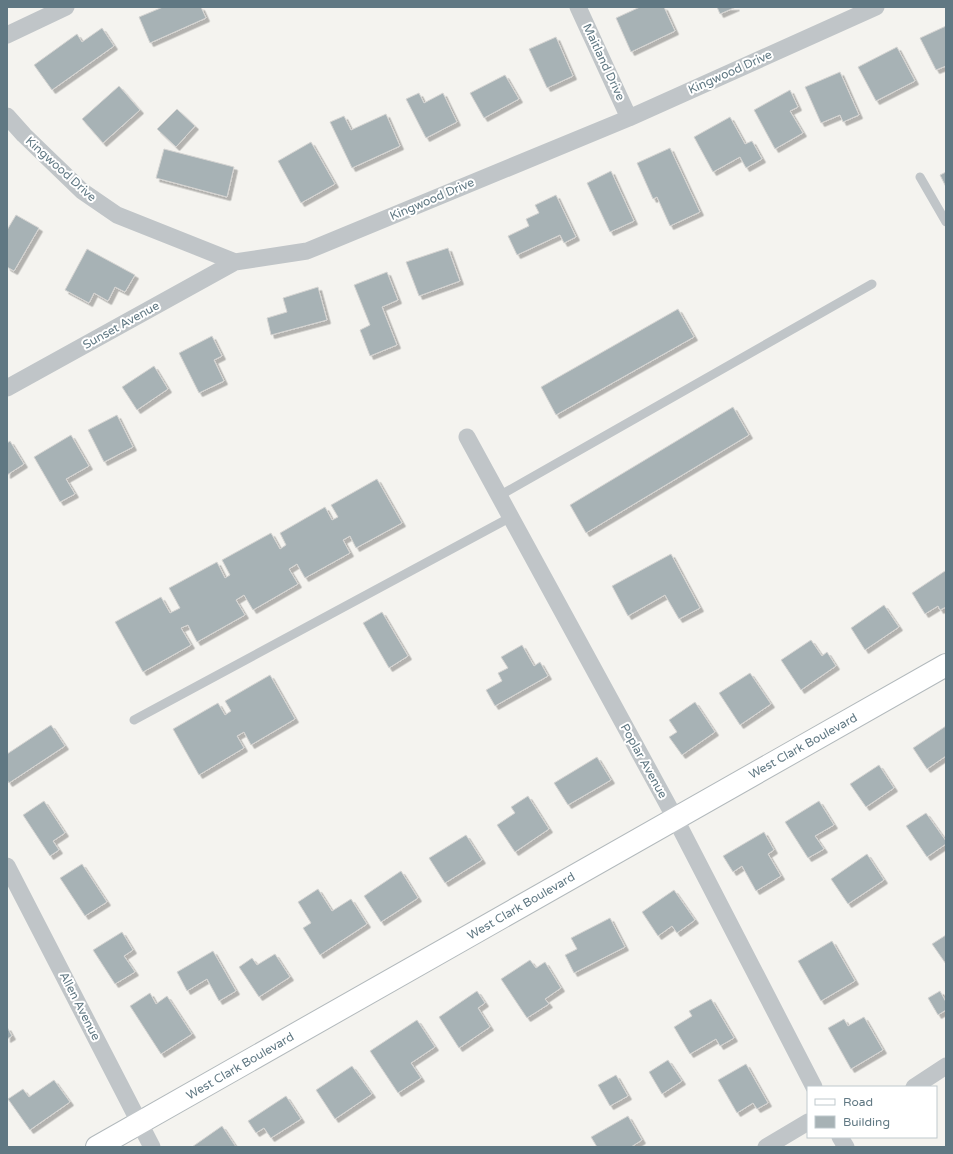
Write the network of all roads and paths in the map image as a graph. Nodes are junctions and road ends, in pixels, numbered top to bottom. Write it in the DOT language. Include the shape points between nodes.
graph roads {
  1 [pos="66,7"];
  2 [pos="578,7"];
  3 [pos="876,7"];
  4 [pos="7,35"];
  5 [pos="7,116"];
  6 [pos="629,118"];
  7 [pos="920,177"];
  8 [pos="946,222"];
  9 [pos="235,262"];
  10 [pos="872,284"];
  11 [pos="7,388"];
  12 [pos="467,438"];
  13 [pos="499,496"];
  14 [pos="511,517"];
  15 [pos="946,665"];
  16 [pos="134,720"];
  17 [pos="675,818"];
  18 [pos="7,866"];
  19 [pos="946,1066"];
  20 [pos="813,1086"];
  21 [pos="916,1086"];
  22 [pos="140,1123"];
  23 [pos="807,1123"];
  24 [pos="841,1138"];
  25 [pos="97,1147"];
  26 [pos="152,1147"];
  27 [pos="766,1147"];
  28 [pos="846,1147"];
  1 -- 4 [label="street"];
  2 -- 6 [label="street, Maitland Drive"];
  3 -- 6 [label="street, Kingwood Drive"];
  5 -- 9 [label="street, Kingwood Drive" via="82,191 117,215"];
  6 -- 9 [label="street, Kingwood Drive" via="307,251"];
  7 -- 8 [label="lane"];
  9 -- 11 [label="street, Sunset Avenue"];
  10 -- 13 [label="lane"];
  12 -- 13 [label="street, Poplar Avenue"];
  13 -- 14 [label="street, Poplar Avenue"];
  14 -- 16 [label="lane"];
  14 -- 17 [label="street, Poplar Avenue"];
  15 -- 17 [label="street, West Clark Boulevard"];
  17 -- 20 [label="street, Poplar Avenue"];
  17 -- 22 [label="street, West Clark Boulevard"];
  18 -- 22 [label="street, Allen Avenue"];
  19 -- 21 [label="street"];
  22 -- 25 [label="street, West Clark Boulevard"];
  22 -- 26 [label="street, Allen Avenue"];
  23 -- 27 [label="street"];
  24 -- 28 [label="street"];
}
